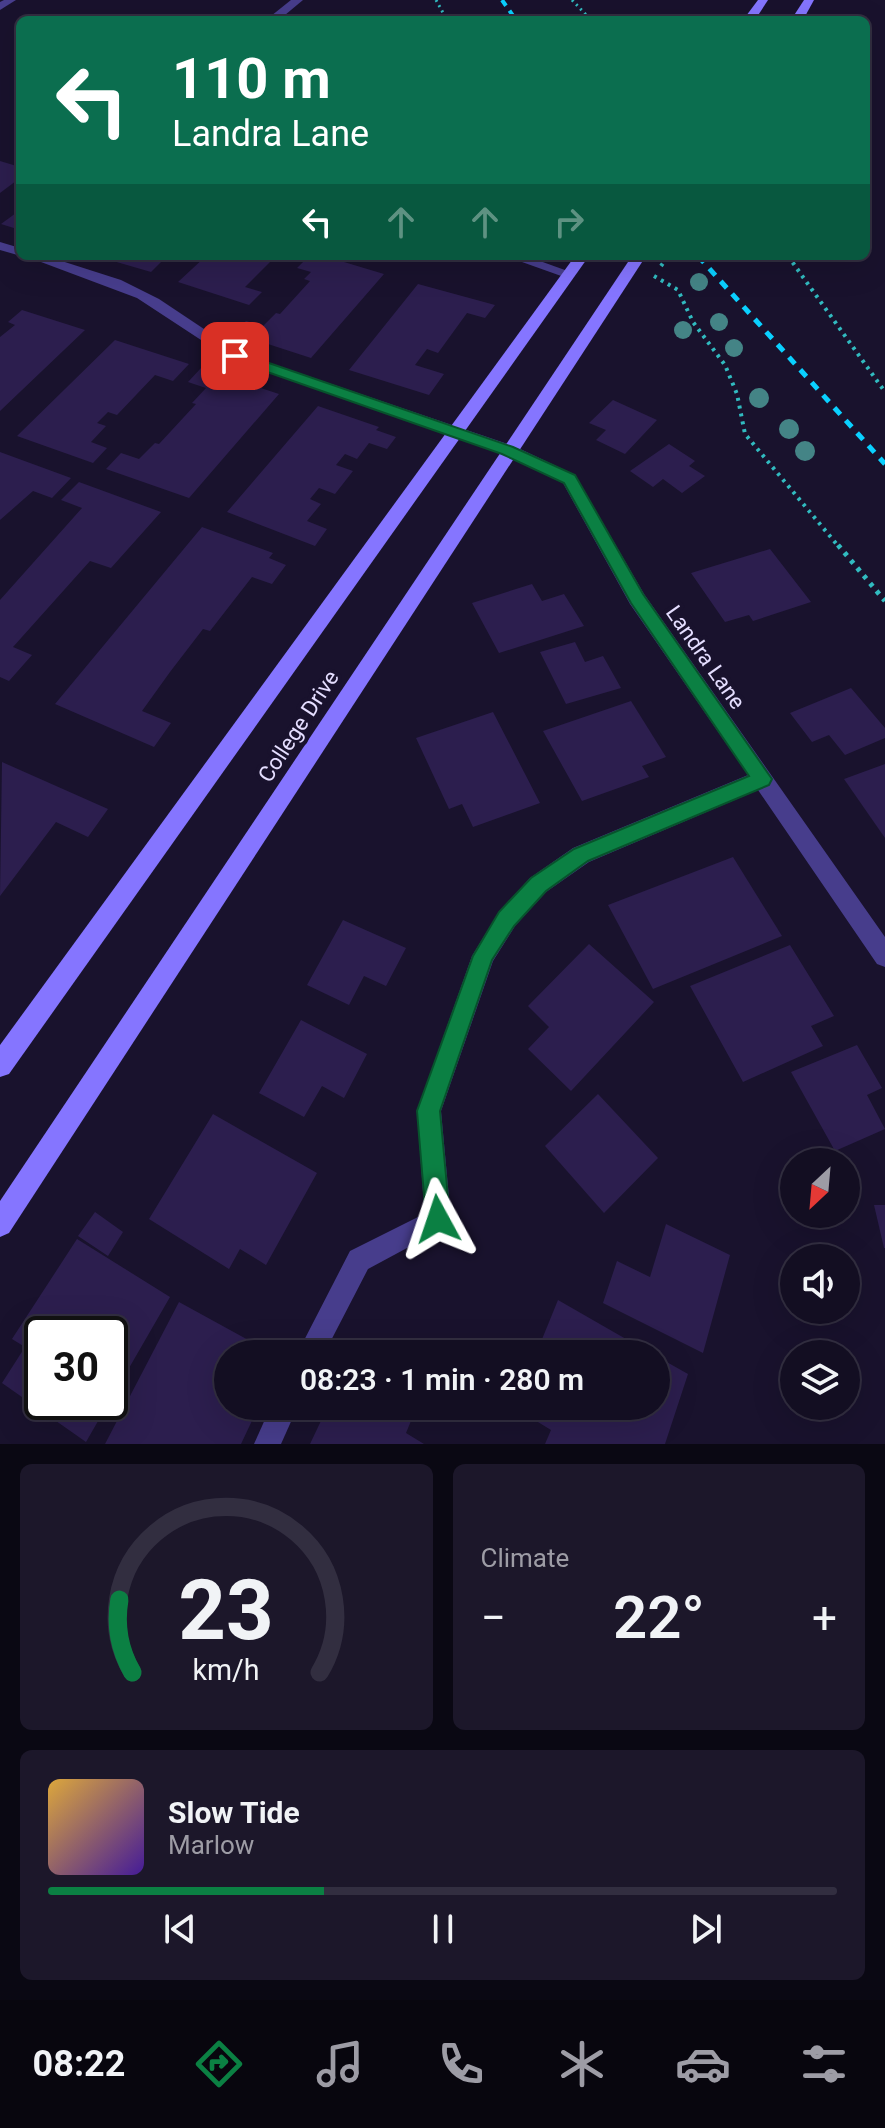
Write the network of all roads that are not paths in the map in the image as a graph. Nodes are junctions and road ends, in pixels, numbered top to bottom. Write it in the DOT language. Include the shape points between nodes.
graph roads {
  1 [pos="11,0"];
  2 [pos="298,0"];
  3 [pos="0,7"];
  4 [pos="277,16"];
  5 [pos="45,260"];
  6 [pos="525,260"];
  7 [pos="579,260"];
  8 [pos="634,263"];
  9 [pos="569,274"];
  10 [pos="456,432"];
  11 [pos="508,450"];
  12 [pos="762,779"];
  13 [pos="885,956"];
  14 [pos="0,1065"];
  15 [pos="438,1219"];
  16 [pos="0,1224"];
  17 [pos="317,1340"];
  18 [pos="278,1420"];
  19 [pos="267,1444"];
  1 -- 3 [label="street"];
  2 -- 4 [label="street"];
  5 -- 10 [label="street, Landra Lane" via="145,296 195,335 235,356"];
  6 -- 9 [label="street"];
  7 -- 9 [label="main road, College Drive"];
  8 -- 11 [label="main road, College Drive"];
  9 -- 10 [label="main road, College Drive"];
  10 -- 11 [label="street, Landra Lane"];
  10 -- 14 [label="main road, College Drive"];
  11 -- 12 [label="street, Landra Lane" via="569,479 637,599"];
  11 -- 16 [label="main road, College Drive"];
  12 -- 13 [label="street, Landra Lane"];
  12 -- 15 [label="street" via="581,855 538,885 507,919 483,956 429,1111"];
  15 -- 17 [label="lane" via="359,1260"];
  18 -- 19 [label="lane"];
}
